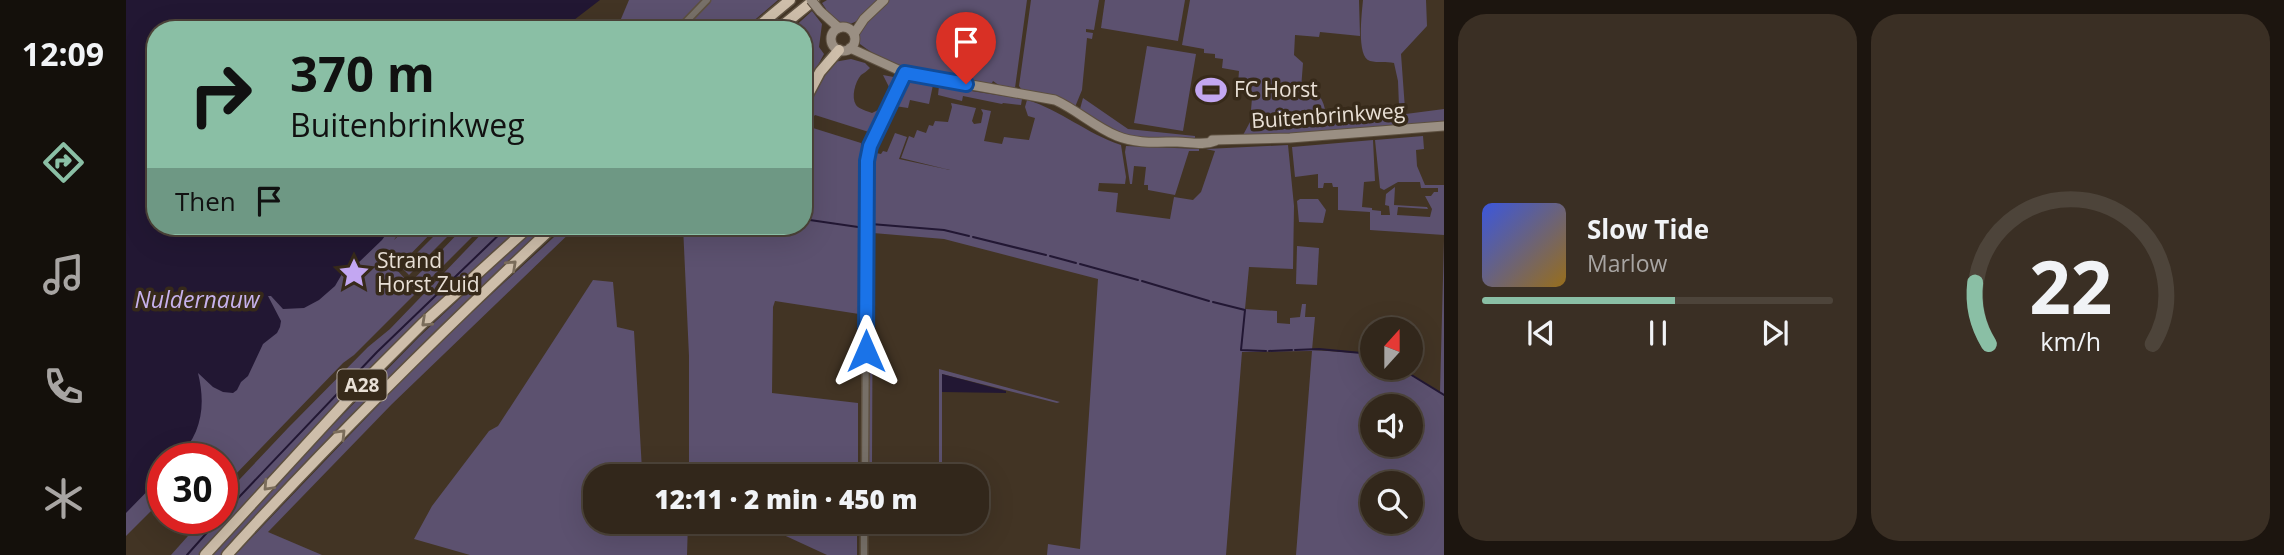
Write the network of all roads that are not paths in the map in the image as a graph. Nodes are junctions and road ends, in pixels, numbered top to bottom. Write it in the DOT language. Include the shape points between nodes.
graph roads {
  1 [pos="707,0"];
  2 [pos="790,0"];
  3 [pos="813,0"];
  4 [pos="884,0"];
  5 [pos="687,21"];
  6 [pos="765,21"];
  7 [pos="788,21"];
  8 [pos="844,38"];
  9 [pos="905,73"];
  10 [pos="812,83"];
  11 [pos="812,87"];
  12 [pos="1444,125"];
  13 [pos="520,235"];
  14 [pos="544,235"];
  15 [pos="865,464"];
  16 [pos="864,534"];
  17 [pos="205,555"];
  18 [pos="228,555"];
  19 [pos="864,555"];
  1 -- 5 [label="street"];
  2 -- 6 [label="highway"];
  3 -- 7 [label="highway"];
  3 -- 8 [label="main road, Buitenbrinkweg, bridge"];
  4 -- 8 [label="main road"];
  8 -- 9 [label="main road, Buitenbrinkweg"];
  8 -- 10 [label="highway"];
  8 -- 11 [label="highway"];
  9 -- 12 [label="main road, Buitenbrinkweg" via="1046,97 1118,136 1141,142 1290,138"];
  9 -- 15 [label="street" via="867,161"];
  13 -- 17 [label="highway, A28, one-way" via="364,382"];
  18 -- 14 [label="highway, A28, one-way" via="445,328"];
  16 -- 19 [label="street"];
}
